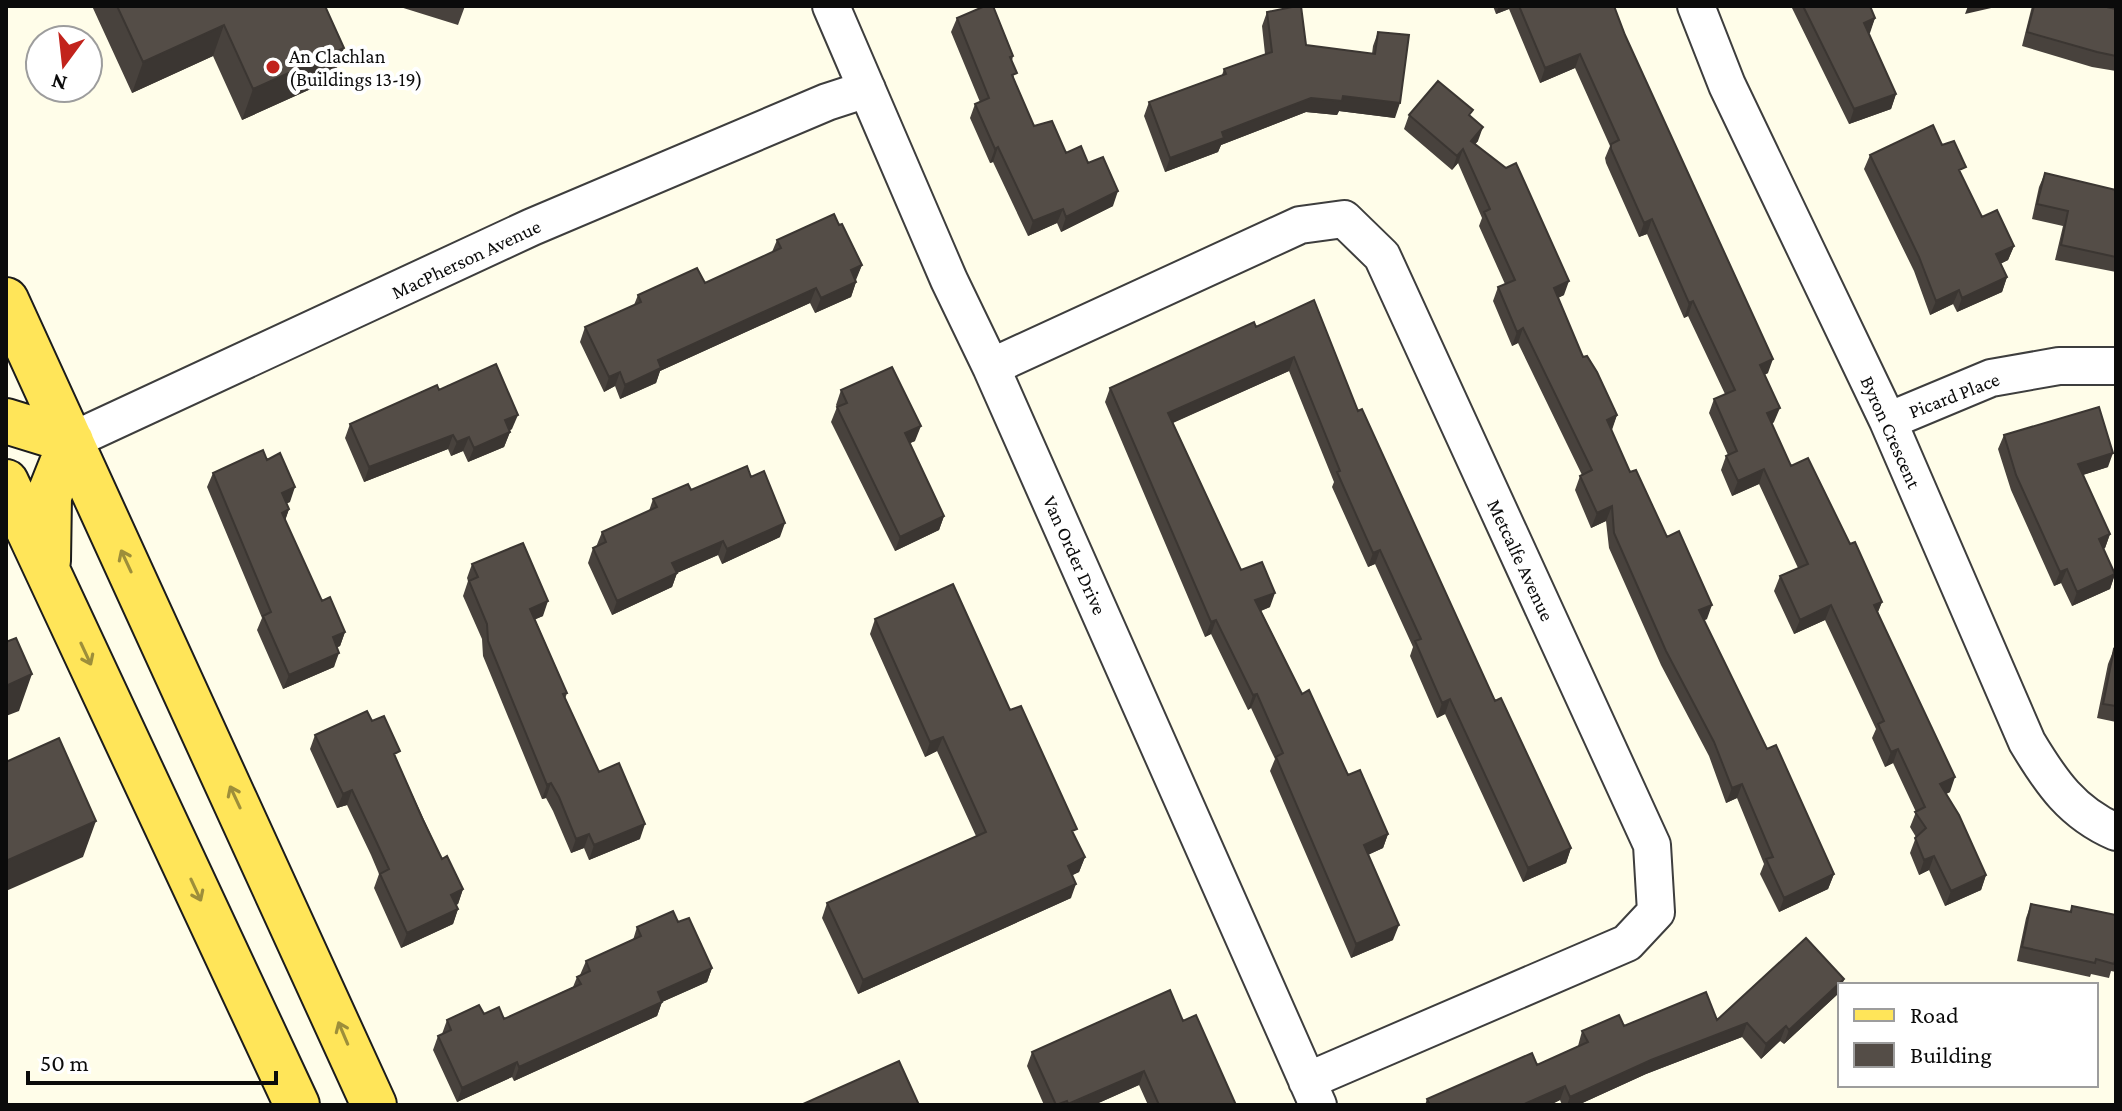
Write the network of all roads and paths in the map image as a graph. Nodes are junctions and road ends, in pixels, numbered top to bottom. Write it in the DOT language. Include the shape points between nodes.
graph roads {
  1 [pos="831,6"];
  2 [pos="1696,6"];
  3 [pos="867,89"];
  4 [pos="6,300"];
  5 [pos="2116,366"];
  6 [pos="991,367"];
  7 [pos="6,421"];
  8 [pos="1888,421"];
  9 [pos="71,441"];
  10 [pos="6,482"];
  11 [pos="47,571"];
  12 [pos="2116,832"];
  13 [pos="1312,1093"];
  14 [pos="297,1105"];
  15 [pos="374,1105"];
  1 -- 3 [label="street, Van Order Drive"];
  2 -- 8 [label="street, Byron Crescent" via="1727,85"];
  3 -- 6 [label="street, Van Order Drive"];
  3 -- 9 [label="street, MacPherson Avenue" via="532,227"];
  4 -- 9 [label="main road"];
  5 -- 8 [label="street, Picard Place" via="2059,366 1991,378"];
  6 -- 13 [label="street, Van Order Drive"];
  6 -- 13 [label="street, Metcalfe Avenue" via="1300,225 1344,219 1382,256 1652,845 1656,912 1627,943"];
  7 -- 9 [label="main road"];
  8 -- 12 [label="street, Byron Crescent" via="2027,742 2053,786 2079,812"];
  9 -- 11 [label="main road" via="49,496"];
  15 -- 9 [label="main road, one-way"];
  10 -- 11 [label="main road"];
  11 -- 14 [label="main road, one-way"];
}
